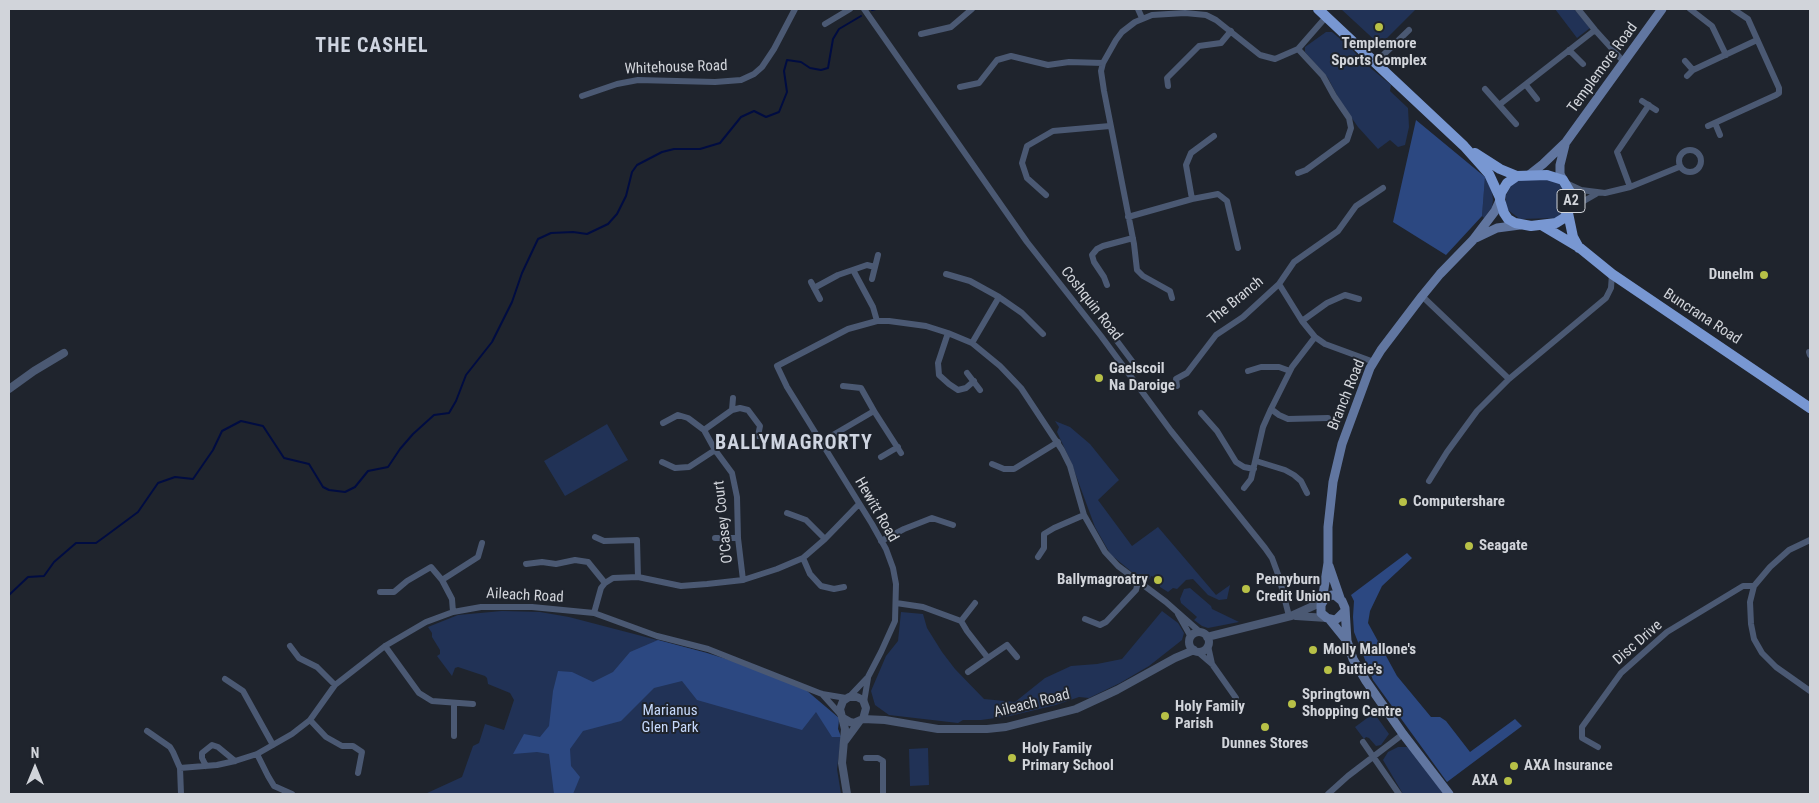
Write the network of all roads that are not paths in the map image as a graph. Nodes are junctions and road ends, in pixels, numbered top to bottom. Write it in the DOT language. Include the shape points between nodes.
graph roads {
  1 [pos="795,9"];
  2 [pos="850,9"];
  3 [pos="864,9"];
  4 [pos="972,9"];
  5 [pos="1138,9"];
  6 [pos="1318,9"];
  7 [pos="1578,9"];
  8 [pos="1662,9"];
  9 [pos="1690,9"];
  10 [pos="1733,9"];
  11 [pos="1207,12"];
  12 [pos="1326,16"];
  13 [pos="1142,18"];
  14 [pos="825,24"];
  15 [pos="1409,30"];
  16 [pos="1595,30"];
  17 [pos="1231,31"];
  18 [pos="921,34"];
  19 [pos="1757,40"];
  20 [pos="1298,48"];
  21 [pos="1569,50"];
  22 [pos="1726,55"];
  23 [pos="1685,61"];
  24 [pos="1624,62"];
  25 [pos="1103,63"];
  26 [pos="1375,63"];
  27 [pos="1583,64"];
  28 [pos="1693,70"];
  29 [pos="1687,76"];
  30 [pos="1526,84"];
  31 [pos="1168,86"];
  32 [pos="960,87"];
  33 [pos="1485,90"];
  34 [pos="582,96"];
  35 [pos="1537,99"];
  36 [pos="1642,101"];
  37 [pos="1499,105"];
  38 [pos="1649,105"];
  39 [pos="1656,110"];
  40 [pos="1516,124"];
  41 [pos="1110,126"];
  42 [pos="1720,134"];
  43 [pos="1214,136"];
  44 [pos="1566,142"];
  45 [pos="1464,146"];
  46 [pos="1680,167"];
  47 [pos="1298,173"];
  48 [pos="1529,175"];
  49 [pos="1517,176"];
  50 [pos="1564,181"];
  51 [pos="1630,186"];
  52 [pos="1382,188"];
  53 [pos="1597,193"];
  54 [pos="1046,195"];
  55 [pos="1192,199"];
  56 [pos="1500,199"];
  57 [pos="1569,211"];
  58 [pos="1128,216"];
  59 [pos="1523,226"];
  60 [pos="1543,226"];
  61 [pos="1132,238"];
  62 [pos="1473,240"];
  63 [pos="1238,248"];
  64 [pos="1580,248"];
  65 [pos="878,255"];
  66 [pos="875,267"];
  67 [pos="854,270"];
  68 [pos="946,274"];
  69 [pos="1612,274"];
  70 [pos="872,279"];
  71 [pos="1279,284"];
  72 [pos="1107,285"];
  73 [pos="1422,296"];
  74 [pos="999,297"];
  75 [pos="1172,298"];
  76 [pos="820,299"];
  77 [pos="1360,300"];
  78 [pos="1302,321"];
  79 [pos="877,322"];
  80 [pos="948,333"];
  81 [pos="1043,334"];
  82 [pos="1316,337"];
  83 [pos="1117,341"];
  84 [pos="972,343"];
  85 [pos="64,353"];
  86 [pos="1129,358"];
  87 [pos="1374,362"];
  88 [pos="1122,364"];
  89 [pos="1138,369"];
  90 [pos="1248,371"];
  91 [pos="1290,371"];
  92 [pos="967,373"];
  93 [pos="1509,379"];
  94 [pos="974,382"];
  95 [pos="843,386"];
  96 [pos="1177,386"];
  97 [pos="9,389"];
  98 [pos="980,390"];
  99 [pos="734,398"];
  100 [pos="1810,408"];
  101 [pos="1271,409"];
  102 [pos="732,410"];
  103 [pos="874,411"];
  104 [pos="1201,413"];
  105 [pos="1328,418"];
  106 [pos="663,423"];
  107 [pos="704,430"];
  108 [pos="758,436"];
  109 [pos="821,442"];
  110 [pos="1058,442"];
  111 [pos="715,450"];
  112 [pos="882,457"];
  113 [pos="1256,461"];
  114 [pos="662,462"];
  115 [pos="992,464"];
  116 [pos="1254,469"];
  117 [pos="1429,480"];
  118 [pos="1244,488"];
  119 [pos="1306,493"];
  120 [pos="859,504"];
  121 [pos="788,513"];
  122 [pos="1084,515"];
  123 [pos="953,525"];
  124 [pos="596,537"];
  125 [pos="715,538"];
  126 [pos="738,538"];
  127 [pos="826,539"];
  128 [pos="1810,540"];
  129 [pos="881,541"];
  130 [pos="482,543"];
  131 [pos="1038,557"];
  132 [pos="803,558"];
  133 [pos="1328,563"];
  134 [pos="526,564"];
  135 [pos="638,577"];
  136 [pos="442,580"];
  137 [pos="743,580"];
  138 [pos="605,582"];
  139 [pos="1138,582"];
  140 [pos="1754,586"];
  141 [pos="844,587"];
  142 [pos="380,592"];
  143 [pos="1340,598"];
  144 [pos="1322,602"];
  145 [pos="896,603"];
  146 [pos="974,603"];
  147 [pos="1176,611"];
  148 [pos="453,612"];
  149 [pos="1344,612"];
  150 [pos="594,613"];
  151 [pos="1290,616"];
  152 [pos="1085,619"];
  153 [pos="1329,619"];
  154 [pos="961,621"];
  155 [pos="1204,634"];
  156 [pos="1347,641"];
  157 [pos="290,646"];
  158 [pos="385,646"];
  159 [pos="1193,646"];
  160 [pos="1208,646"];
  161 [pos="1017,657"];
  162 [pos="988,658"];
  163 [pos="1212,664"];
  164 [pos="968,672"];
  165 [pos="868,676"];
  166 [pos="225,679"];
  167 [pos="335,685"];
  168 [pos="1810,691"];
  169 [pos="822,694"];
  170 [pos="847,698"];
  171 [pos="1236,698"];
  172 [pos="454,704"];
  173 [pos="473,704"];
  174 [pos="865,704"];
  175 [pos="842,716"];
  176 [pos="310,720"];
  177 [pos="861,720"];
  178 [pos="885,720"];
  179 [pos="146,731"];
  180 [pos="1403,734"];
  181 [pos="454,736"];
  182 [pos="845,741"];
  183 [pos="1363,742"];
  184 [pos="273,744"];
  185 [pos="1598,747"];
  186 [pos="257,754"];
  187 [pos="1373,756"];
  188 [pos="866,758"];
  189 [pos="235,761"];
  190 [pos="206,766"];
  191 [pos="180,768"];
  192 [pos="358,772"];
  193 [pos="181,794"];
  194 [pos="292,794"];
  195 [pos="847,794"];
  196 [pos="883,794"];
  197 [pos="1328,794"];
  198 [pos="1399,794"];
  199 [pos="1449,794"];
  1 -- 34 [label="street, Whitehouse Road" via="762,67 741,80 638,80"];
  2 -- 14 [label="street"];
  3 -- 88 [label="street, Coshquin Road" via="1027,242"];
  4 -- 18 [label="street" via="951,26"];
  5 -- 13 [label="street"];
  6 -- 12 [label="highway, A2"];
  7 -- 16 [label="street"];
  8 -- 24 [label="main road, Templemore Road"];
  9 -- 22 [label="street" via="1712,26"];
  10 -- 19 [label="street" via="1748,19"];
  11 -- 13 [label="street"];
  11 -- 17 [label="street"];
  12 -- 20 [label="street"];
  12 -- 26 [label="highway, A2"];
  13 -- 25 [label="street" via="1122,32"];
  15 -- 26 [label="street"];
  16 -- 21 [label="street"];
  16 -- 24 [label="street"];
  17 -- 20 [label="street" via="1260,55 1275,59"];
  17 -- 31 [label="street" via="1221,44 1199,46 1167,78"];
  19 -- 22 [label="street"];
  19 -- 42 [label="street" via="1779,93 1711,124"];
  20 -- 47 [label="street" via="1323,76 1350,118 1351,128 1347,140"];
  21 -- 27 [label="street"];
  21 -- 30 [label="street"];
  22 -- 28 [label="street"];
  23 -- 28 [label="street"];
  24 -- 44 [label="main road, Templemore Road"];
  25 -- 32 [label="street" via="1048,65 1011,56 997,60 979,83"];
  25 -- 41 [label="street" via="1101,71"];
  26 -- 45 [label="highway, A2"];
  28 -- 29 [label="street"];
  30 -- 35 [label="street"];
  30 -- 37 [label="street"];
  33 -- 37 [label="street"];
  36 -- 38 [label="street"];
  37 -- 40 [label="street"];
  38 -- 39 [label="street"];
  38 -- 51 [label="street" via="1617,152"];
  41 -- 54 [label="street" via="1053,131 1027,146 1022,163 1027,178"];
  41 -- 58 [label="street"];
  43 -- 55 [label="street" via="1191,153 1186,165"];
  44 -- 48 [label="main road, Templemore Road"];
  44 -- 50 [label="main road, Templemore Road" via="1560,165"];
  45 -- 49 [label="highway, A2"];
  45 -- 56 [label="highway, A2" via="1489,174"];
  46 -- 51 [label="street"];
  48 -- 49 [label="highway, A2"];
  48 -- 50 [label="highway, A2" via="1553,176"];
  49 -- 56 [label="highway" via="1503,187"];
  50 -- 53 [label="street" via="1575,188"];
  50 -- 57 [label="highway, A2" via="1571,197"];
  51 -- 53 [label="street"];
  52 -- 71 [label="street, The Branch" via="1356,206 1338,231 1294,262"];
  53 -- 57 [label="street"];
  55 -- 58 [label="street"];
  55 -- 63 [label="street" via="1218,194 1227,201"];
  56 -- 59 [label="highway, A2" via="1508,219"];
  56 -- 62 [label="main road, Branch Road"];
  57 -- 60 [label="highway, A2" via="1556,223"];
  57 -- 64 [label="highway, Buncrana Road / A2" via="1573,237"];
  58 -- 61 [label="street"];
  59 -- 60 [label="highway, A2"];
  59 -- 62 [label="main road, Branch Road" via="1504,226"];
  60 -- 64 [label="highway, Buncrana Road / A2"];
  61 -- 72 [label="street" via="1103,246 1092,255"];
  61 -- 75 [label="street" via="1137,270 1170,291"];
  62 -- 73 [label="main road, Branch Road"];
  64 -- 69 [label="highway, Buncrana Road / A2"];
  65 -- 66 [label="street"];
  66 -- 67 [label="street" via="867,265"];
  66 -- 70 [label="street"];
  67 -- 76 [label="street" via="812,285"];
  67 -- 79 [label="street"];
  68 -- 74 [label="street" via="970,281"];
  69 -- 93 [label="street" via="1612,288 1606,298"];
  69 -- 100 [label="highway, Buncrana Road / A2"];
  71 -- 78 [label="street, The Branch"];
  71 -- 96 [label="street, The Branch" via="1243,317 1216,335 1187,373 1176,379"];
  73 -- 87 [label="main road, Branch Road"];
  73 -- 93 [label="street"];
  74 -- 81 [label="street" via="1022,312"];
  74 -- 84 [label="street"];
  77 -- 78 [label="street" via="1345,295"];
  78 -- 82 [label="street, The Branch"];
  79 -- 80 [label="street" via="926,326"];
  79 -- 109 [label="street, Hewitt Road" via="848,329 777,366"];
  80 -- 84 [label="street"];
  80 -- 94 [label="street" via="938,363 939,375 958,390"];
  82 -- 87 [label="street, The Branch" via="1325,344"];
  82 -- 91 [label="street"];
  83 -- 86 [label="street"];
  84 -- 110 [label="street" via="1021,388"];
  85 -- 97 [label="street"];
  86 -- 88 [label="street"];
  86 -- 89 [label="street"];
  87 -- 133 [label="main road, Branch Road" via="1342,444 1333,482"];
  88 -- 151 [label="street, Coshquin Road" via="1272,558"];
  90 -- 91 [label="street" via="1279,367"];
  91 -- 101 [label="street"];
  92 -- 94 [label="street"];
  93 -- 117 [label="street" via="1477,411"];
  94 -- 98 [label="street"];
  95 -- 103 [label="street" via="861,388"];
  99 -- 102 [label="street"];
  101 -- 105 [label="street" via="1288,419"];
  101 -- 113 [label="street" via="1263,427"];
  102 -- 107 [label="street"];
  102 -- 108 [label="street" via="748,410 760,426"];
  103 -- 109 [label="street"];
  103 -- 112 [label="street" via="900,450"];
  104 -- 116 [label="street" via="1236,462"];
  106 -- 107 [label="street" via="678,415"];
  107 -- 111 [label="street, O'Casey Court"];
  109 -- 120 [label="street, Hewitt Road"];
  110 -- 115 [label="street" via="1014,469"];
  110 -- 122 [label="street" via="1070,466"];
  111 -- 114 [label="street" via="689,467 675,468"];
  111 -- 126 [label="street, O'Casey Court" via="732,472 737,497"];
  113 -- 116 [label="street"];
  113 -- 119 [label="street" via="1294,475"];
  116 -- 118 [label="street"];
  120 -- 127 [label="street"];
  120 -- 129 [label="street, Hewitt Road"];
  121 -- 127 [label="street" via="806,520"];
  122 -- 131 [label="street" via="1044,534 1044,548"];
  122 -- 139 [label="street" via="1105,552"];
  123 -- 129 [label="street" via="932,518"];
  124 -- 135 [label="street" via="604,541 637,540"];
  125 -- 126 [label="street"];
  126 -- 137 [label="street, O'Casey Court"];
  127 -- 132 [label="street"];
  128 -- 140 [label="street" via="1789,550"];
  129 -- 145 [label="street, Hewitt Road" via="893,568"];
  130 -- 136 [label="street" via="478,557"];
  132 -- 137 [label="street"];
  132 -- 141 [label="street" via="810,574 821,586"];
  133 -- 143 [label="main road, Branch Road"];
  133 -- 144 [label="main road, Branch Road"];
  134 -- 138 [label="street" via="588,562"];
  135 -- 137 [label="street" via="681,586"];
  135 -- 138 [label="street" via="618,577"];
  136 -- 142 [label="street" via="431,567 394,592"];
  136 -- 148 [label="street" via="452,599"];
  138 -- 150 [label="street"];
  139 -- 147 [label="street"];
  139 -- 152 [label="street" via="1136,590 1106,622 1100,625"];
  140 -- 168 [label="street" via="1750,602 1754,639 1776,668"];
  140 -- 185 [label="street, Disc Drive" via="1743,586 1667,632 1621,673 1582,726 1582,738"];
  143 -- 144 [label="main road" via="1332,596"];
  143 -- 149 [label="main road"];
  144 -- 151 [label="street"];
  144 -- 153 [label="main road" via="1321,612"];
  145 -- 154 [label="street" via="923,607"];
  145 -- 165 [label="street, Hewitt Road" via="895,621"];
  146 -- 154 [label="street"];
  147 -- 155 [label="street"];
  147 -- 159 [label="street"];
  148 -- 150 [label="street, Aileach Road" via="505,606"];
  148 -- 158 [label="street, Aileach Road" via="426,622"];
  149 -- 153 [label="main road" via="1338,618"];
  149 -- 156 [label="main road"];
  150 -- 169 [label="street, Aileach Road" via="657,636 715,652"];
  151 -- 153 [label="street"];
  151 -- 155 [label="street"];
  153 -- 156 [label="main road"];
  154 -- 162 [label="street"];
  155 -- 159 [label="street" via="1195,633"];
  155 -- 160 [label="street"];
  156 -- 180 [label="main road" via="1366,681"];
  157 -- 167 [label="street" via="299,658 317,667"];
  158 -- 167 [label="street, Aileach Road"];
  158 -- 172 [label="street" via="419,693 432,700"];
  159 -- 160 [label="street" via="1204,650"];
  159 -- 163 [label="street"];
  159 -- 178 [label="street, Aileach Road" via="1117,690 1076,709 1006,727 938,729"];
  160 -- 163 [label="street"];
  161 -- 162 [label="street" via="1007,645"];
  162 -- 164 [label="street"];
  163 -- 171 [label="street"];
  165 -- 170 [label="street, Hewitt Road"];
  165 -- 174 [label="street, Hewitt Road"];
  166 -- 184 [label="street" via="244,691"];
  167 -- 176 [label="street, Aileach Road"];
  169 -- 170 [label="street, Aileach Road"];
  169 -- 175 [label="street, Aileach Road"];
  170 -- 174 [label="street" via="857,696"];
  170 -- 175 [label="street" via="840,705"];
  172 -- 173 [label="street"];
  172 -- 181 [label="street"];
  174 -- 177 [label="street" via="866,711"];
  174 -- 178 [label="street, Aileach Road"];
  175 -- 177 [label="street" via="850,722"];
  175 -- 182 [label="street"];
  176 -- 184 [label="street, Aileach Road"];
  176 -- 192 [label="street" via="326,737 362,752"];
  177 -- 178 [label="street, Aileach Road"];
  177 -- 182 [label="street"];
  179 -- 191 [label="street" via="170,746"];
  180 -- 187 [label="street"];
  180 -- 199 [label="main road"];
  182 -- 195 [label="street" via="842,763"];
  183 -- 187 [label="street"];
  184 -- 186 [label="street, Aileach Road"];
  186 -- 189 [label="street, Aileach Road"];
  186 -- 194 [label="street" via="274,786"];
  187 -- 197 [label="street"];
  187 -- 198 [label="street"];
  188 -- 196 [label="street" via="883,761"];
  189 -- 190 [label="street, Aileach Road"];
  189 -- 190 [label="street" via="212,745 202,753"];
  190 -- 191 [label="street, Aileach Road"];
  191 -- 193 [label="street"];
}
